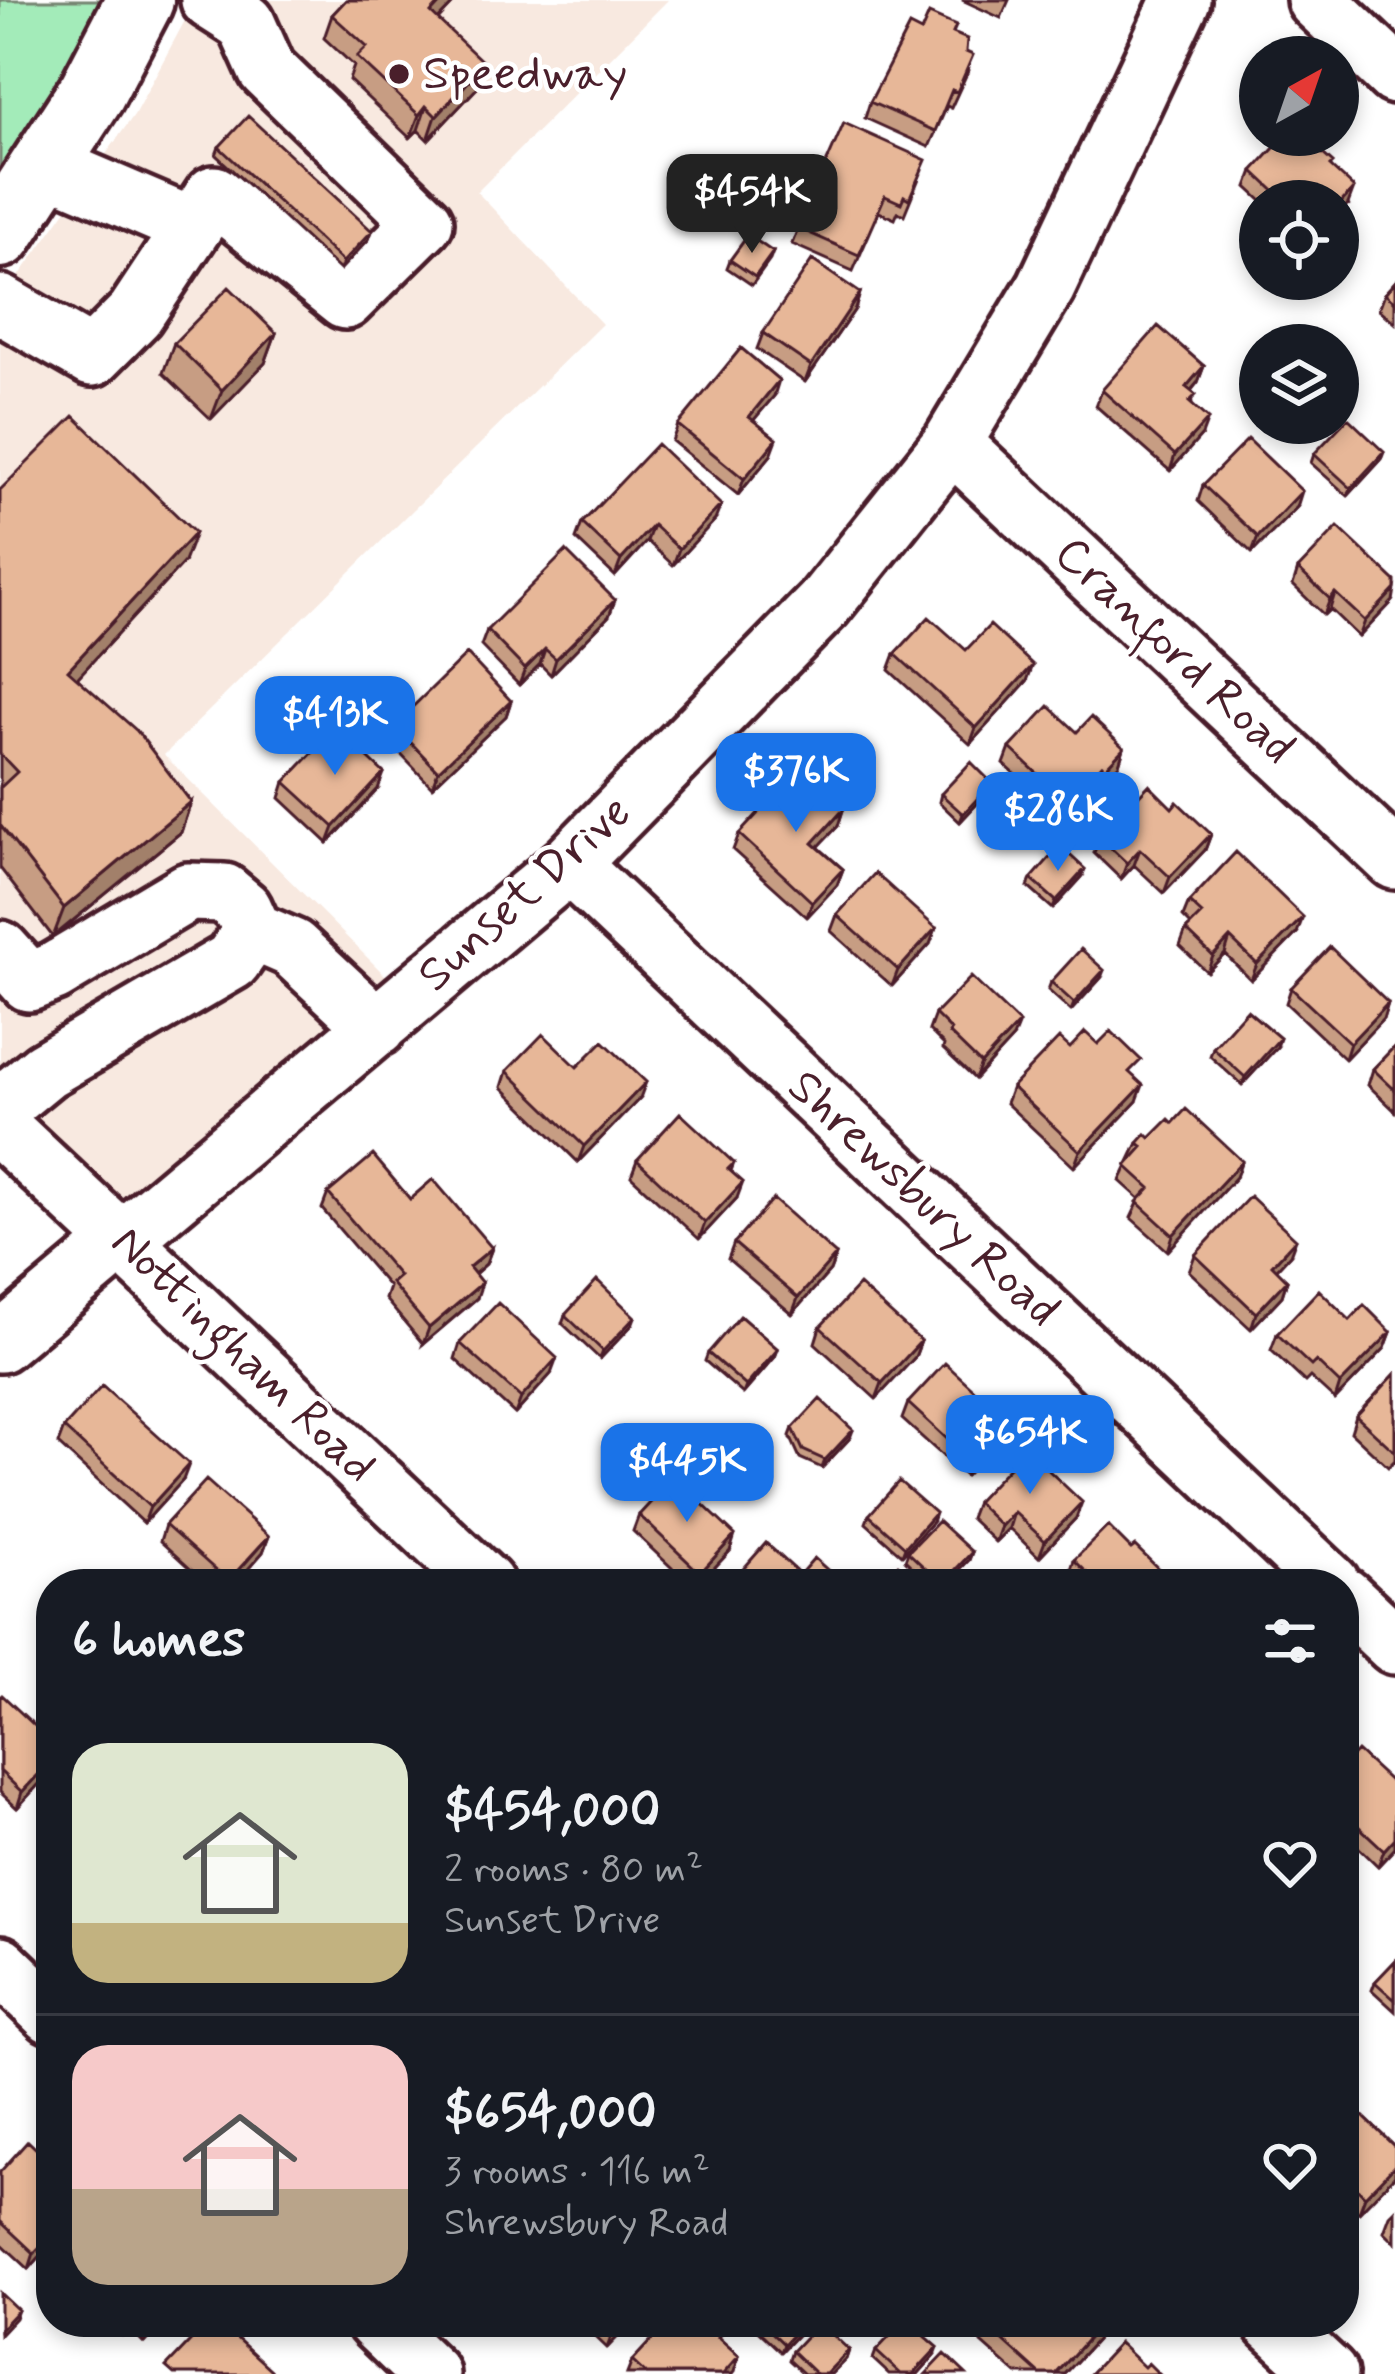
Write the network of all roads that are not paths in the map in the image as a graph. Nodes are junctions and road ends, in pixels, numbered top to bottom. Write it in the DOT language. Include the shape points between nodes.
graph roads {
  1 [pos="140,0"];
  2 [pos="210,0"];
  3 [pos="1181,0"];
  4 [pos="1316,0"];
  5 [pos="1395,75"];
  6 [pos="47,165"];
  7 [pos="192,227"];
  8 [pos="0,234"];
  9 [pos="0,304"];
  10 [pos="952,443"];
  11 [pos="1395,860"];
  12 [pos="569,864"];
  13 [pos="253,931"];
  14 [pos="15,966"];
  15 [pos="377,1027"];
  16 [pos="45,1070"];
  17 [pos="0,1107"];
  18 [pos="0,1127"];
  19 [pos="122,1239"];
  20 [pos="0,1343"];
  21 [pos="469,1569"];
  22 [pos="1315,1569"];
  23 [pos="1359,1611"];
  24 [pos="1395,1645"];
  25 [pos="0,1965"];
  26 [pos="36,2000"];
  27 [pos="392,2337"];
  28 [pos="1288,2337"];
  29 [pos="430,2374"];
  30 [pos="1328,2374"];
  1 -- 6 [label="main road"];
  2 -- 7 [label="street" via="246,23 267,70 424,222 345,300 214,195"];
  3 -- 10 [label="street, Sunset Drive" via="1046,287"];
  4 -- 5 [label="street"];
  6 -- 7 [label="street"];
  6 -- 8 [label="main road"];
  7 -- 9 [label="street" via="135,314 92,357"];
  10 -- 11 [label="street, Cranford Road"];
  10 -- 12 [label="street, Sunset Drive" via="823,605"];
  12 -- 15 [label="street, Sunset Drive"];
  12 -- 22 [label="street, Shrewsbury Road"];
  13 -- 14 [label="street" via="224,892 188,892 54,972"];
  13 -- 15 [label="street" via="292,947"];
  13 -- 16 [label="street" via="232,961"];
  14 -- 16 [label="street"];
  15 -- 19 [label="street, Sunset Drive"];
  16 -- 17 [label="street"];
  18 -- 19 [label="street, Nottingham Road"];
  19 -- 20 [label="street, Sunset Drive"];
  19 -- 21 [label="street, Nottingham Road"];
  23 -- 24 [label="street"];
  25 -- 26 [label="street"];
  27 -- 29 [label="street"];
  28 -- 30 [label="street"];
}
